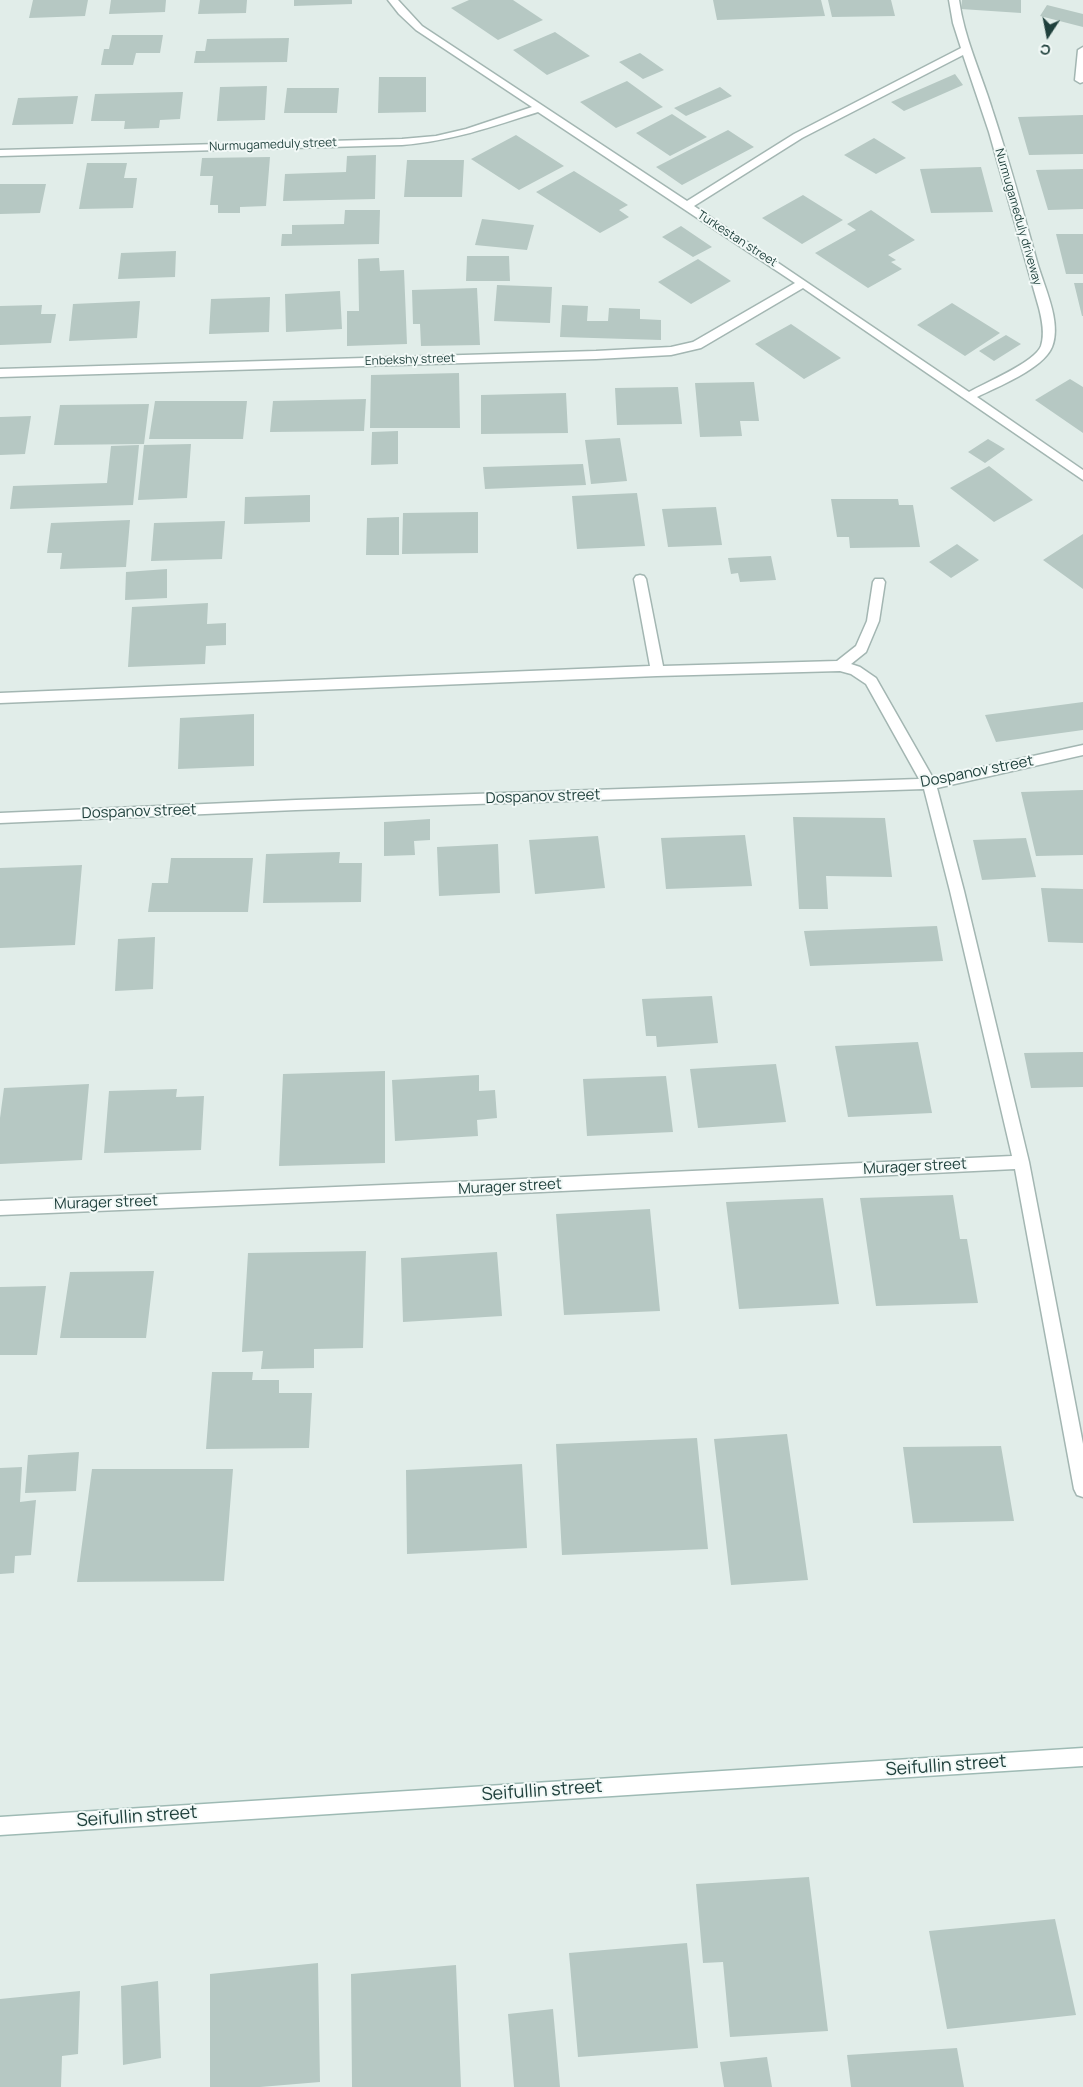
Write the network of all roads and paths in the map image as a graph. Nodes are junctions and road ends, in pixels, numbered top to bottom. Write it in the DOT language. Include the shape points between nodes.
graph roads {
  1 [pos="393,0"];
  2 [pos="954,0"];
  3 [pos="965,50"];
  4 [pos="1083,50"];
  5 [pos="1080,80"];
  6 [pos="540,108"];
  7 [pos="0,153"];
  8 [pos="686,206"];
  9 [pos="803,282"];
  10 [pos="0,373"];
  11 [pos="970,396"];
  12 [pos="1083,476"];
  13 [pos="640,579"];
  14 [pos="879,582"];
  15 [pos="840,666"];
  16 [pos="656,671"];
  17 [pos="0,698"];
  18 [pos="1083,750"];
  19 [pos="929,784"];
  20 [pos="0,818"];
  21 [pos="1021,1162"];
  22 [pos="0,1208"];
  23 [pos="1083,1489"];
  24 [pos="1083,1757"];
  25 [pos="0,1826"];
  1 -- 6 [label="street, Turkestan street" via="418,28"];
  2 -- 3 [label="street, Nurmugameduly driveway"];
  3 -- 8 [label="street" via="798,136"];
  3 -- 11 [label="street, Nurmugameduly driveway" via="980,86 1048,321 1049,337 1045,350 1027,365"];
  4 -- 5 [label="street"];
  6 -- 7 [label="street, Nurmugameduly street" via="469,131 436,139 402,142"];
  6 -- 8 [label="street, Turkestan street"];
  8 -- 9 [label="street, Turkestan street"];
  9 -- 10 [label="street, Enbekshy street" via="697,345 671,351"];
  9 -- 11 [label="street, Turkestan street"];
  11 -- 12 [label="street, Turkestan street"];
  13 -- 16 [label="street"];
  14 -- 15 [label="street" via="873,621 861,649"];
  15 -- 16 [label="street"];
  15 -- 19 [label="street" via="855,670 870,681"];
  16 -- 17 [label="street"];
  18 -- 19 [label="street, Dospanov street"];
  19 -- 20 [label="street, Dospanov street"];
  19 -- 21 [label="street"];
  21 -- 22 [label="street, Murager street"];
  21 -- 23 [label="street"];
  24 -- 25 [label="street, Seifullin street"];
}
